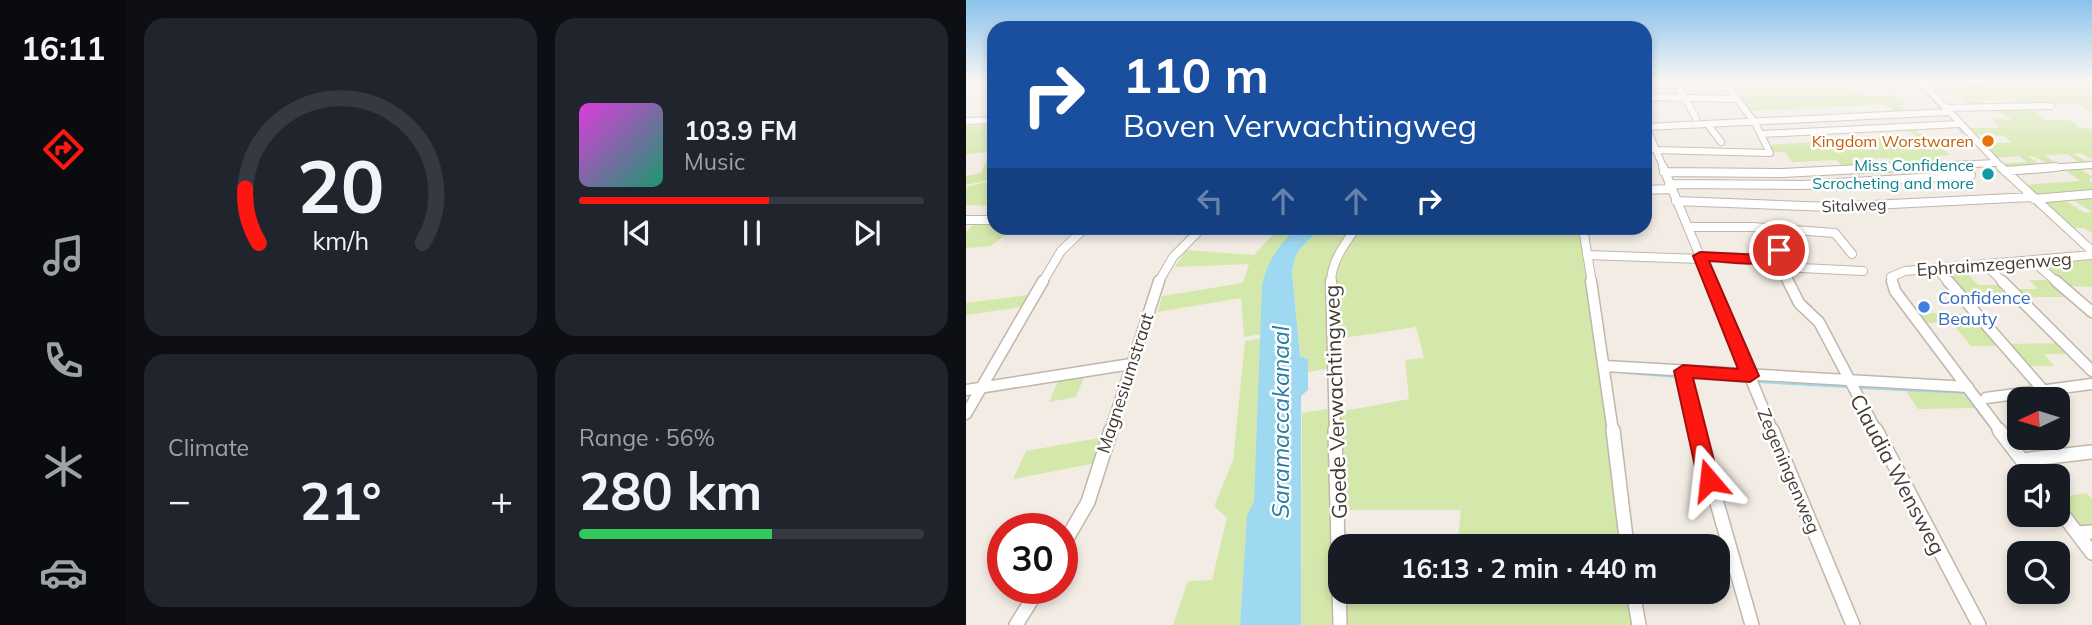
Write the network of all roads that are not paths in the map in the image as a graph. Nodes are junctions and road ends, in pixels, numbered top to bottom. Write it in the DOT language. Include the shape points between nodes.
graph roads {
  1 [pos="1692,110"];
  2 [pos="1745,110"];
  3 [pos="1945,110"];
  4 [pos="1947,110"];
  5 [pos="1696,118"];
  6 [pos="987,120"];
  7 [pos="966,121"];
  8 [pos="1755,123"];
  9 [pos="1959,124"];
  10 [pos="1652,126"];
  11 [pos="1709,126"];
  12 [pos="1762,134"];
  13 [pos="1652,142"];
  14 [pos="1721,142"];
  15 [pos="1655,150"];
  16 [pos="1996,163"];
  17 [pos="1963,164"];
  18 [pos="2092,165"];
  19 [pos="2005,171"];
  20 [pos="1664,172"];
  21 [pos="1652,191"];
  22 [pos="1672,192"];
  23 [pos="2092,194"];
  24 [pos="2033,198"];
  25 [pos="966,220"];
  26 [pos="987,220"];
  27 [pos="1688,227"];
  28 [pos="1078,235"];
  29 [pos="1195,235"];
  30 [pos="1351,235"];
  31 [pos="1584,235"];
  32 [pos="1779,250"];
  33 [pos="2092,253"];
  34 [pos="1852,254"];
  35 [pos="1587,255"];
  36 [pos="1701,258"];
  37 [pos="1765,259"];
  38 [pos="2035,262"];
  39 [pos="1986,265"];
  40 [pos="1780,267"];
  41 [pos="1936,268"];
  42 [pos="1863,271"];
  43 [pos="2092,312"];
  44 [pos="1131,364"];
  45 [pos="1605,366"];
  46 [pos="1683,371"];
  47 [pos="2092,371"];
  48 [pos="1750,376"];
  49 [pos="1849,382"];
  50 [pos="2092,384"];
  51 [pos="1968,387"];
  52 [pos="2040,387"];
  53 [pos="2068,387"];
  54 [pos="981,388"];
  55 [pos="966,390"];
  56 [pos="2007,395"];
  57 [pos="1986,398"];
  58 [pos="966,414"];
  59 [pos="2092,452"];
  60 [pos="2022,460"];
  61 [pos="2025,464"];
  62 [pos="1078,519"];
  63 [pos="2070,519"];
  64 [pos="2085,533"];
  65 [pos="1626,534"];
  66 [pos="2092,553"];
  67 [pos="1029,604"];
  68 [pos="1635,604"];
  69 [pos="1016,625"];
  70 [pos="1340,625"];
  71 [pos="1639,625"];
  72 [pos="1752,625"];
  73 [pos="1853,625"];
  74 [pos="1979,625"];
  1 -- 5 [label="street"];
  2 -- 8 [label="street"];
  3 -- 8 [label="street"];
  4 -- 9 [label="street, Ephraimzegenweg"];
  6 -- 7 [label="street"];
  8 -- 11 [label="street"];
  8 -- 12 [label="street"];
  9 -- 12 [label="street"];
  9 -- 16 [label="street, Ephraimzegenweg"];
  10 -- 11 [label="street"];
  11 -- 14 [label="street"];
  12 -- 15 [label="street" via="1770,153"];
  13 -- 15 [label="street, Zegeningenweg"];
  15 -- 20 [label="street, Zegeningenweg"];
  16 -- 17 [label="street"];
  16 -- 19 [label="street, Ephraimzegenweg"];
  17 -- 20 [label="street" via="1782,173"];
  17 -- 22 [label="street" via="1971,175"];
  18 -- 19 [label="street"];
  19 -- 24 [label="street, Ephraimzegenweg"];
  20 -- 22 [label="street, Zegeningenweg"];
  21 -- 22 [label="street"];
  22 -- 24 [label="street, Sitalweg" via="1831,207"];
  22 -- 27 [label="street, Zegeningenweg"];
  23 -- 24 [label="street, Sitalweg"];
  24 -- 33 [label="street, Ephraimzegenweg"];
  25 -- 26 [label="street"];
  27 -- 34 [label="street" via="1835,233"];
  27 -- 36 [label="street, Zegeningenweg"];
  28 -- 54 [label="street" via="1061,251"];
  29 -- 44 [label="street, Magnesiumstraat" via="1161,276"];
  30 -- 70 [label="street, Goede Verwachtingweg" via="1331,274"];
  31 -- 35 [label="street"];
  32 -- 37 [label="street"];
  33 -- 38 [label="street, Ephraimzegenweg"];
  35 -- 36 [label="street"];
  35 -- 45 [label="street"];
  36 -- 37 [label="street"];
  36 -- 48 [label="street, Zegeningenweg"];
  37 -- 40 [label="street"];
  38 -- 39 [label="street, Ephraimzegenweg"];
  38 -- 43 [label="street"];
  39 -- 41 [label="street, Ephraimzegenweg"];
  39 -- 47 [label="street"];
  40 -- 42 [label="street"];
  40 -- 49 [label="street, Claudia Wensweg" via="1799,303 1819,322"];
  41 -- 51 [label="street, Ephraimzegenweg" via="1897,272 1891,284"];
  41 -- 52 [label="street"];
  44 -- 54 [label="street"];
  44 -- 62 [label="street, Magnesiumstraat" via="1088,502"];
  45 -- 46 [label="street"];
  45 -- 65 [label="street"];
  46 -- 48 [label="street"];
  46 -- 72 [label="street" via="1702,458"];
  48 -- 49 [label="street"];
  48 -- 73 [label="street, Zegeningenweg"];
  49 -- 51 [label="street"];
  49 -- 74 [label="street, Claudia Wensweg"];
  50 -- 53 [label="street"];
  51 -- 60 [label="street, Ephraimzegenweg"];
  54 -- 55 [label="street"];
  54 -- 58 [label="street"];
  56 -- 57 [label="street"];
  59 -- 60 [label="street"];
  60 -- 61 [label="street, Ephraimzegenweg"];
  63 -- 64 [label="street"];
  64 -- 66 [label="street"];
  67 -- 69 [label="street"];
  68 -- 71 [label="street"];
}
